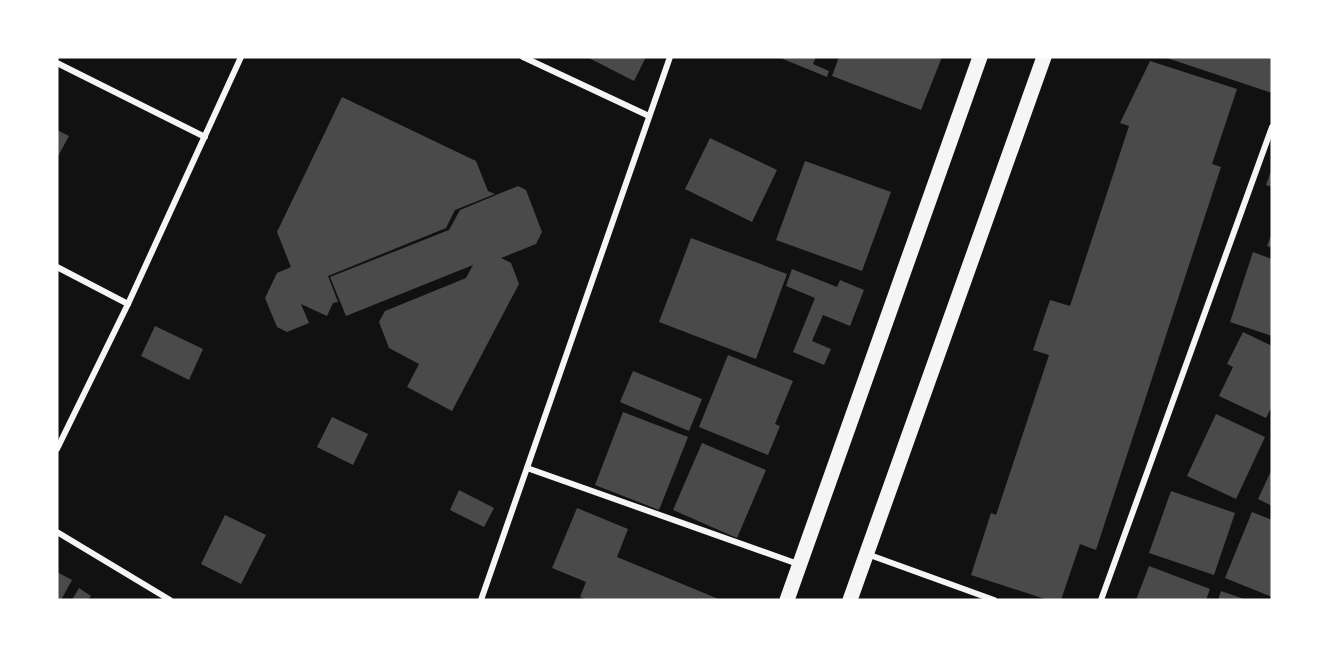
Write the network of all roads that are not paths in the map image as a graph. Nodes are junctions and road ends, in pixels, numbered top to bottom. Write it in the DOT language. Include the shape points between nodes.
graph roads {
  1 [pos="242,57"];
  2 [pos="524,57"];
  3 [pos="670,57"];
  4 [pos="980,57"];
  5 [pos="1044,57"];
  6 [pos="57,63"];
  7 [pos="649,116"];
  8 [pos="1272,127"];
  9 [pos="205,137"];
  10 [pos="57,267"];
  11 [pos="128,304"];
  12 [pos="57,449"];
  13 [pos="527,468"];
  14 [pos="57,532"];
  15 [pos="867,554"];
  16 [pos="799,564"];
  17 [pos="170,600"];
  18 [pos="481,600"];
  19 [pos="787,600"];
  20 [pos="850,600"];
  21 [pos="994,600"];
  22 [pos="1101,600"];
  1 -- 9 [label="street"];
  2 -- 7 [label="street"];
  3 -- 7 [label="street"];
  4 -- 16 [label="main road"];
  5 -- 15 [label="main road"];
  6 -- 9 [label="street"];
  7 -- 13 [label="street"];
  8 -- 22 [label="street"];
  9 -- 11 [label="street"];
  10 -- 11 [label="street"];
  11 -- 12 [label="street"];
  13 -- 16 [label="street"];
  13 -- 18 [label="street"];
  14 -- 17 [label="street"];
  15 -- 20 [label="main road"];
  15 -- 21 [label="street"];
  16 -- 19 [label="main road"];
}
